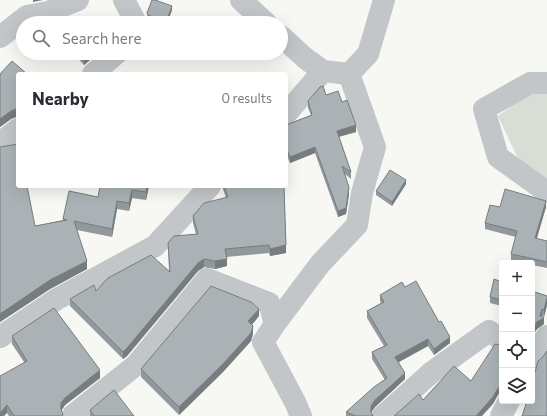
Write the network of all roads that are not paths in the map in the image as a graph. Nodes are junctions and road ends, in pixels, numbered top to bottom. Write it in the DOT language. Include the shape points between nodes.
graph roads {
  1 [pos="78,0"];
  2 [pos="124,0"];
  3 [pos="241,0"];
  4 [pos="384,0"];
  5 [pos="27,16"];
  6 [pos="132,16"];
  7 [pos="258,16"];
  8 [pos="16,25"];
  9 [pos="0,37"];
  10 [pos="288,42"];
  11 [pos="109,60"];
  12 [pos="323,71"];
  13 [pos="95,72"];
  14 [pos="349,74"];
  15 [pos="547,84"];
  16 [pos="288,112"];
  17 [pos="16,130"];
  18 [pos="0,142"];
  19 [pos="208,188"];
  20 [pos="547,192"];
  21 [pos="275,324"];
  22 [pos="547,336"];
  23 [pos="0,337"];
  24 [pos="499,338"];
  25 [pos="535,354"];
  26 [pos="507,404"];
  27 [pos="73,415"];
  28 [pos="301,416"];
  29 [pos="383,416"];
  30 [pos="501,416"];
  1 -- 5 [label="street" via="48,12"];
  2 -- 6 [label="street"];
  3 -- 7 [label="street"];
  4 -- 14 [label="street" via="368,54"];
  8 -- 9 [label="street"];
  10 -- 12 [label="street"];
  11 -- 13 [label="street"];
  12 -- 14 [label="street"];
  12 -- 16 [label="street"];
  14 -- 21 [label="street" via="375,147 362,193 358,224 320,264"];
  15 -- 20 [label="street" via="530,83 484,109 498,157"];
  17 -- 18 [label="street"];
  19 -- 23 [label="street" via="155,246 57,299"];
  21 -- 27 [label="street" via="269,303 207,279 136,364"];
  21 -- 28 [label="street" via="263,342"];
  22 -- 25 [label="street"];
  24 -- 29 [label="street" via="489,332 432,372"];
  26 -- 30 [label="street"];
}
